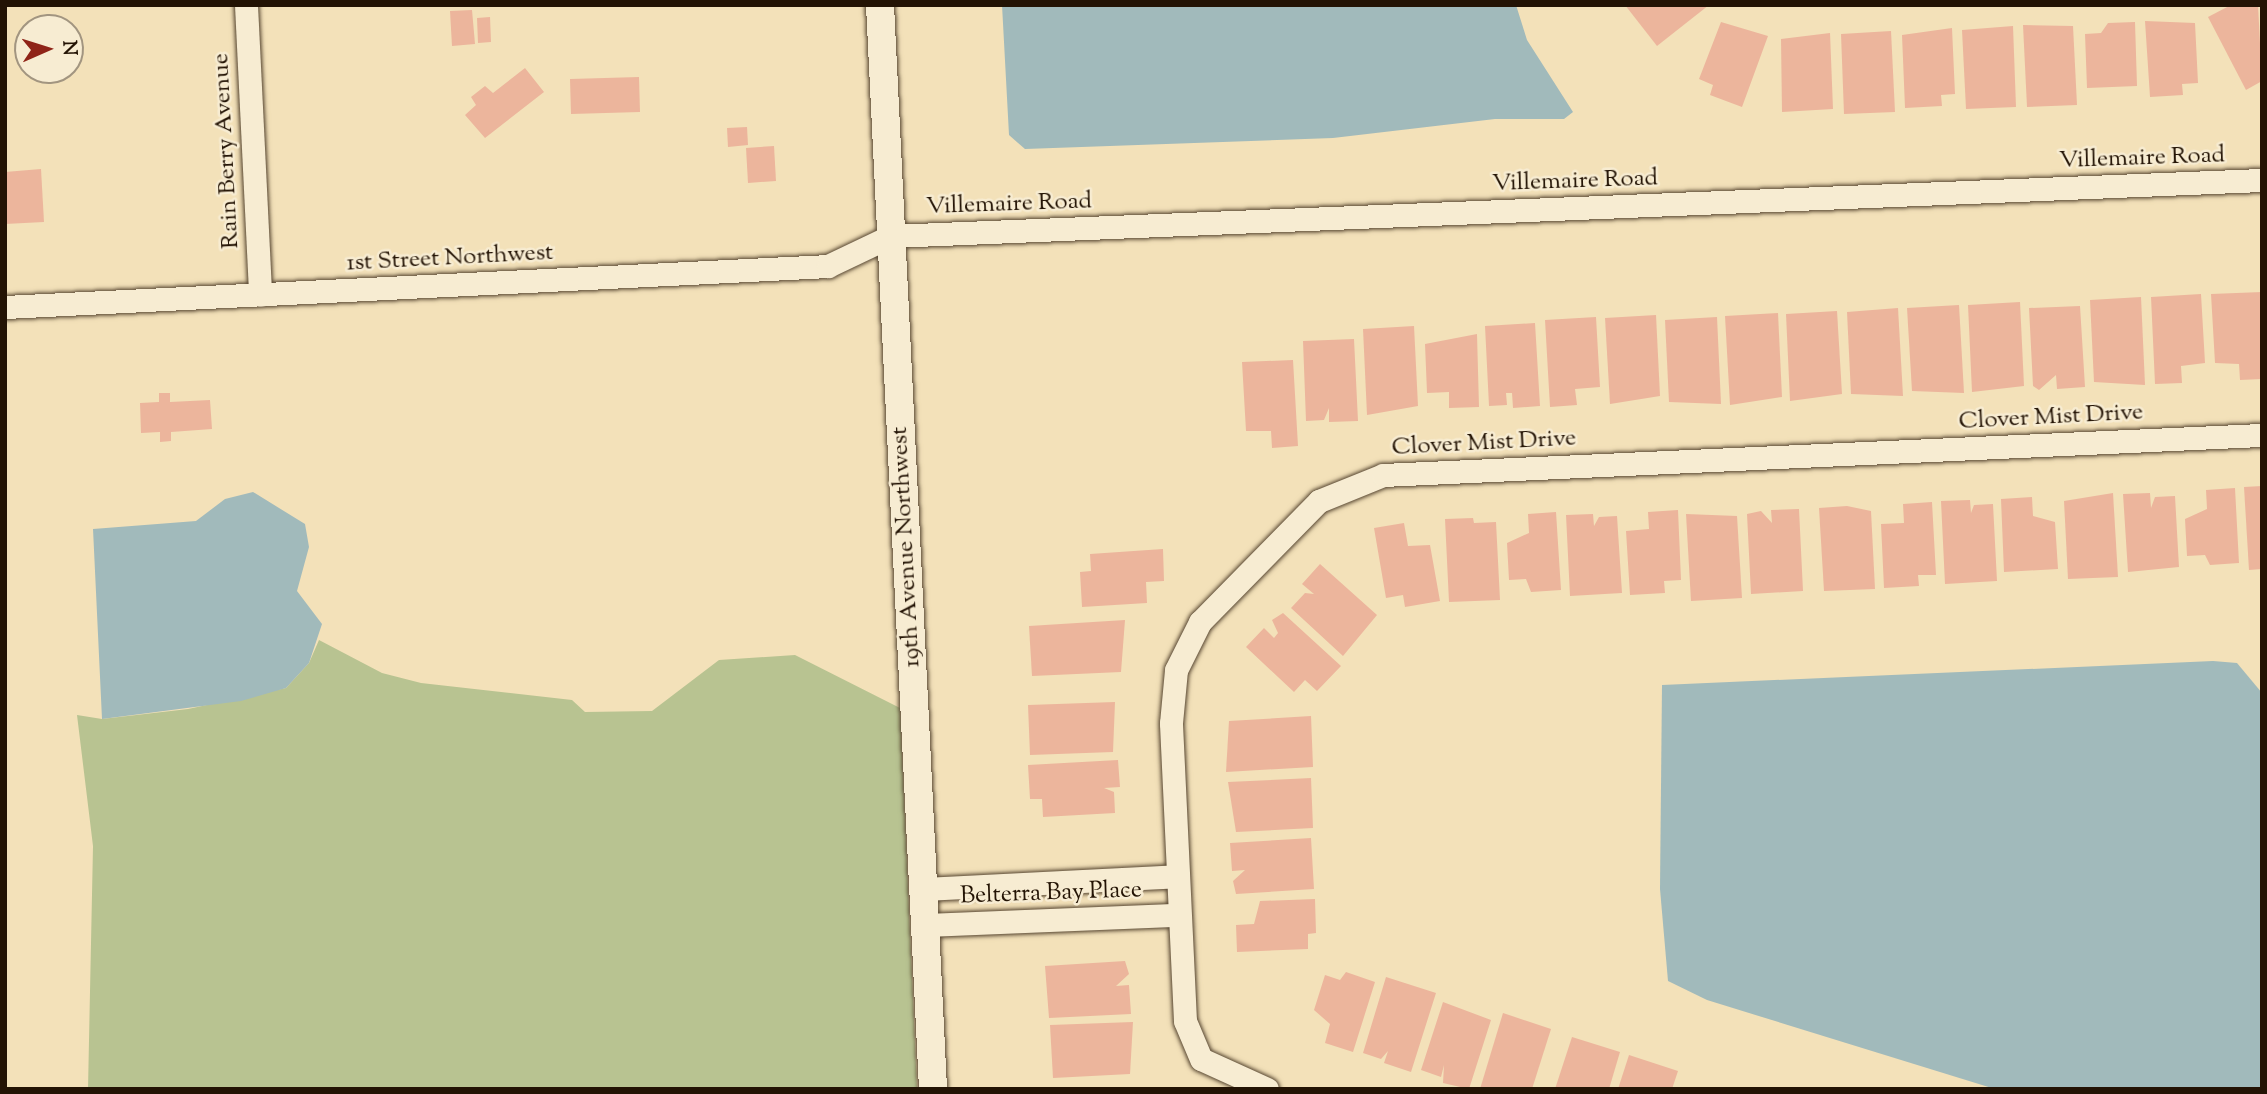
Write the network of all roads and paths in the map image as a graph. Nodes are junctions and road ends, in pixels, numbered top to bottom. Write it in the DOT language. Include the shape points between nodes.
graph roads {
  1 [pos="246,5"];
  2 [pos="880,5"];
  3 [pos="2262,180"];
  4 [pos="891,236"];
  5 [pos="260,295"];
  6 [pos="5,307"];
  7 [pos="2262,435"];
  8 [pos="1177,876"];
  9 [pos="1037,884"];
  10 [pos="924,889"];
  11 [pos="1179,915"];
  12 [pos="1039,921"];
  13 [pos="926,925"];
  14 [pos="933,1089"];
  15 [pos="1267,1089"];
  1 -- 5 [label="street, Rain Berry Avenue"];
  2 -- 4 [label="street, 19th Avenue Northwest"];
  3 -- 4 [label="street, Villemaire Road"];
  4 -- 5 [label="street, 1st Street Northwest" via="828,267"];
  4 -- 10 [label="street, 19th Avenue Northwest"];
  5 -- 6 [label="street, 1st Street Northwest"];
  7 -- 8 [label="street, Clover Mist Drive" via="1382,475 1332,495 1287,526 1200,622 1177,670 1171,723"];
  8 -- 9 [label="street, Belterra Bay Place"];
  8 -- 11 [label="street, Clover Mist Drive"];
  9 -- 10 [label="street, Belterra Bay Place"];
  9 -- 12 [label="street"];
  10 -- 13 [label="street, 19th Avenue Northwest"];
  11 -- 12 [label="street, Belterra Bay Place"];
  11 -- 15 [label="street, Clover Mist Drive" via="1185,1021 1201,1059"];
  12 -- 13 [label="street, Belterra Bay Place"];
  13 -- 14 [label="street, 19th Avenue Northwest"];
}
